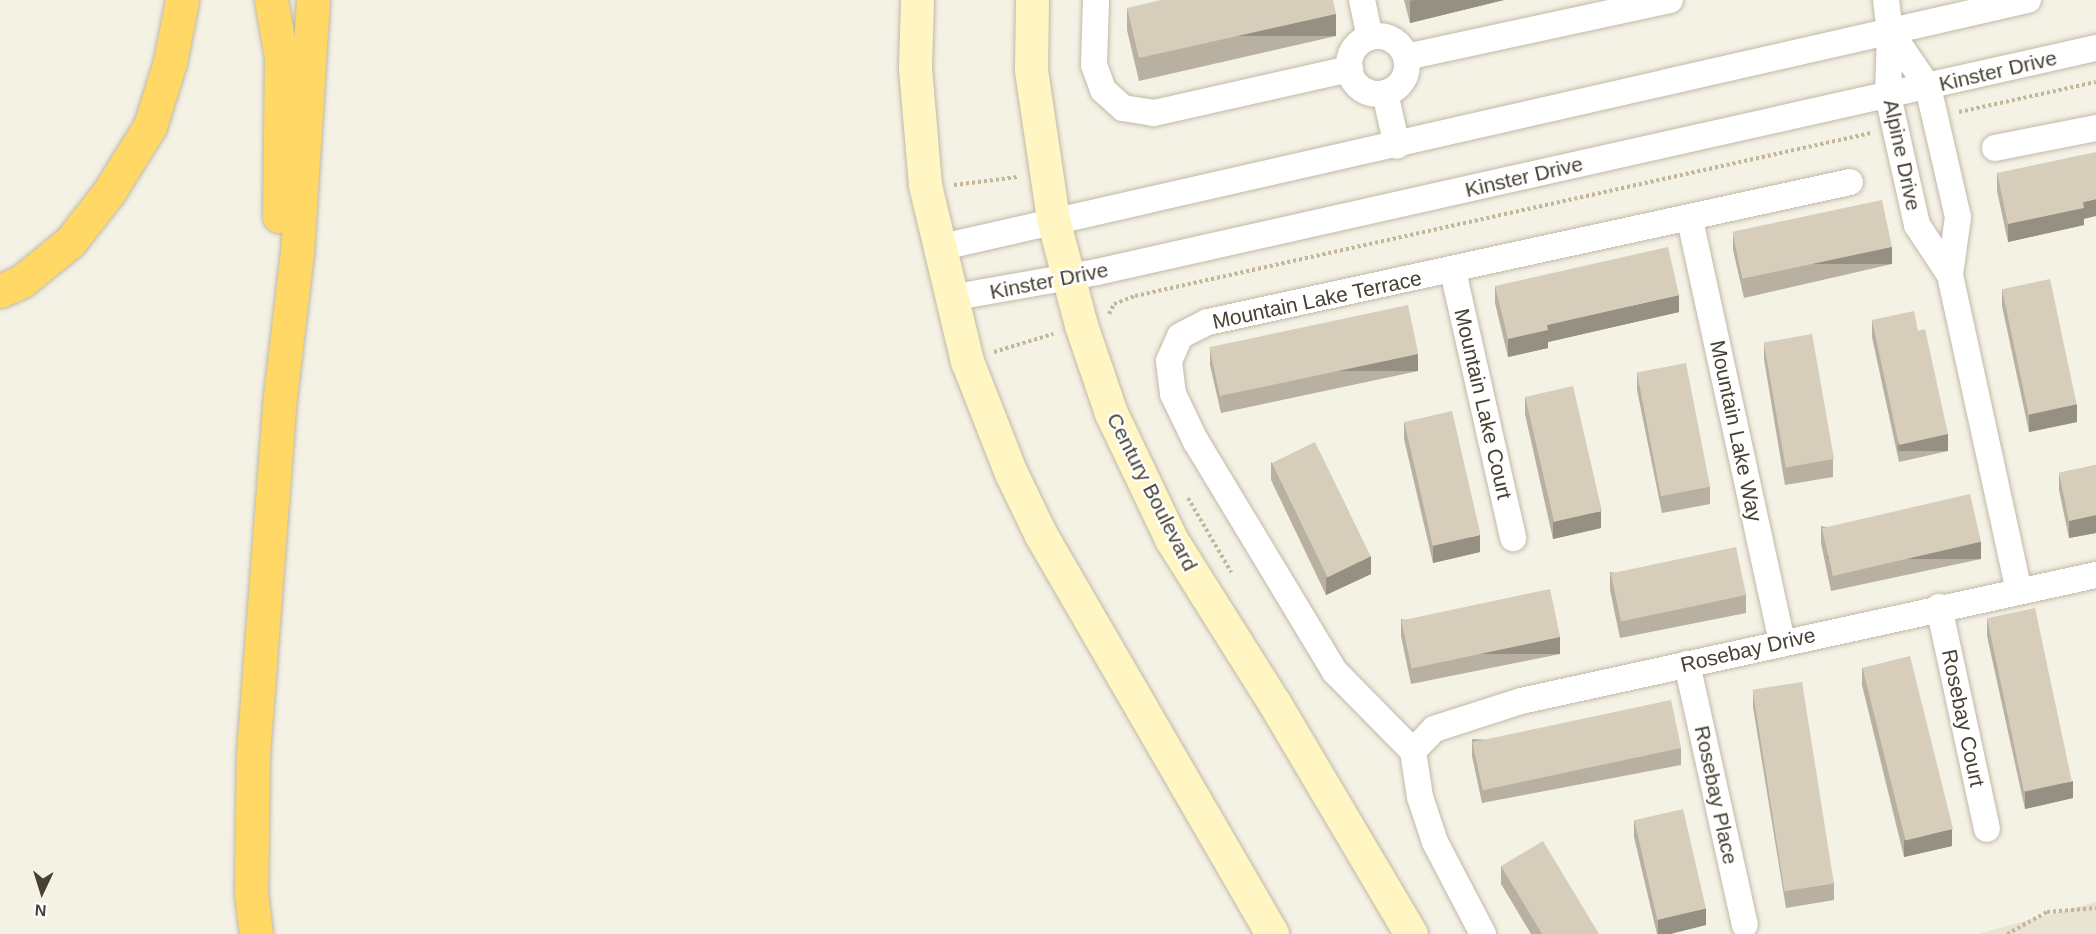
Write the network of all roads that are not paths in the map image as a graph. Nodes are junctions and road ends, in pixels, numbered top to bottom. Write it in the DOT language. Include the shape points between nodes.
graph roads {
  1 [pos="182,0"];
  2 [pos="271,0"];
  3 [pos="313,0"];
  4 [pos="917,0"];
  5 [pos="1032,0"];
  6 [pos="1096,0"];
  7 [pos="1362,0"];
  8 [pos="1670,0"];
  9 [pos="1886,0"];
  10 [pos="2028,0"];
  11 [pos="1637,3"];
  12 [pos="1890,31"];
  13 [pos="1370,38"];
  14 [pos="2096,48"];
  15 [pos="1406,57"];
  16 [pos="1350,69"];
  17 [pos="1928,87"];
  18 [pos="1385,93"];
  19 [pos="1888,96"];
  20 [pos="2096,128"];
  21 [pos="1397,146"];
  22 [pos="1995,148"];
  23 [pos="1850,182"];
  24 [pos="1053,219"];
  25 [pos="1690,219"];
  26 [pos="938,248"];
  27 [pos="1453,271"];
  28 [pos="1950,275"];
  29 [pos="1068,278"];
  30 [pos="0,291"];
  31 [pos="950,298"];
  32 [pos="280,397"];
  33 [pos="1513,538"];
  34 [pos="2096,575"];
  35 [pos="2019,591"];
  36 [pos="1939,607"];
  37 [pos="1782,642"];
  38 [pos="1687,664"];
  39 [pos="1413,751"];
  40 [pos="1987,829"];
  41 [pos="1745,926"];
  42 [pos="256,934"];
  43 [pos="1272,934"];
  44 [pos="1411,934"];
  45 [pos="1483,934"];
  1 -- 30 [label="highway" via="170,62 150,126 109,192 70,242 22,281"];
  2 -- 32 [label="highway" via="281,56"];
  3 -- 32 [label="highway" via="297,253"];
  4 -- 26 [label="street" via="915,68 925,185"];
  5 -- 24 [label="street, Century Boulevard" via="1030,70"];
  6 -- 16 [label="street" via="1094,65 1103,90 1124,108 1154,113"];
  7 -- 13 [label="street"];
  8 -- 11 [label="street"];
  9 -- 12 [label="street"];
  10 -- 12 [label="street"];
  11 -- 15 [label="street"];
  12 -- 17 [label="street, Alpine Drive"];
  12 -- 19 [label="street, Alpine Drive"];
  12 -- 21 [label="street"];
  13 -- 15 [label="street" via="1389,38 1400,45"];
  13 -- 16 [label="street" via="1355,48"];
  14 -- 17 [label="street, Kinster Drive"];
  15 -- 18 [label="street" via="1405,77"];
  16 -- 18 [label="street" via="1362,88"];
  17 -- 19 [label="street, Kinster Drive"];
  17 -- 28 [label="street, Alpine Drive" via="1958,217"];
  18 -- 21 [label="street"];
  19 -- 28 [label="street, Alpine Drive" via="1917,225"];
  19 -- 29 [label="street, Kinster Drive"];
  20 -- 22 [label="street"];
  21 -- 24 [label="street"];
  23 -- 25 [label="street, Mountain Lake Terrace"];
  24 -- 26 [label="street"];
  24 -- 29 [label="street, Century Boulevard"];
  25 -- 27 [label="street, Mountain Lake Terrace"];
  25 -- 37 [label="street, Mountain Lake Way"];
  26 -- 31 [label="street"];
  27 -- 33 [label="street, Mountain Lake Court"];
  27 -- 39 [label="street, Mountain Lake Terrace" via="1208,322 1180,336 1169,362 1173,394 1196,442 1294,609 1335,672"];
  28 -- 35 [label="street, Alpine Drive"];
  29 -- 31 [label="street, Kinster Drive"];
  29 -- 44 [label="street, Century Boulevard" via="1095,321 1112,413 1171,539 1275,704"];
  31 -- 43 [label="street" via="967,361 1011,473 1041,535"];
  32 -- 42 [label="highway" via="253,754 251,893"];
  34 -- 35 [label="street, Rosebay Drive"];
  35 -- 36 [label="street, Rosebay Drive"];
  36 -- 37 [label="street, Rosebay Drive"];
  36 -- 40 [label="street, Rosebay Court"];
  37 -- 38 [label="street, Rosebay Drive"];
  38 -- 39 [label="street, Rosebay Drive" via="1477,713 1434,729"];
  38 -- 41 [label="street, Rosebay Place"];
  39 -- 45 [label="street" via="1420,797 1435,842"];
}
